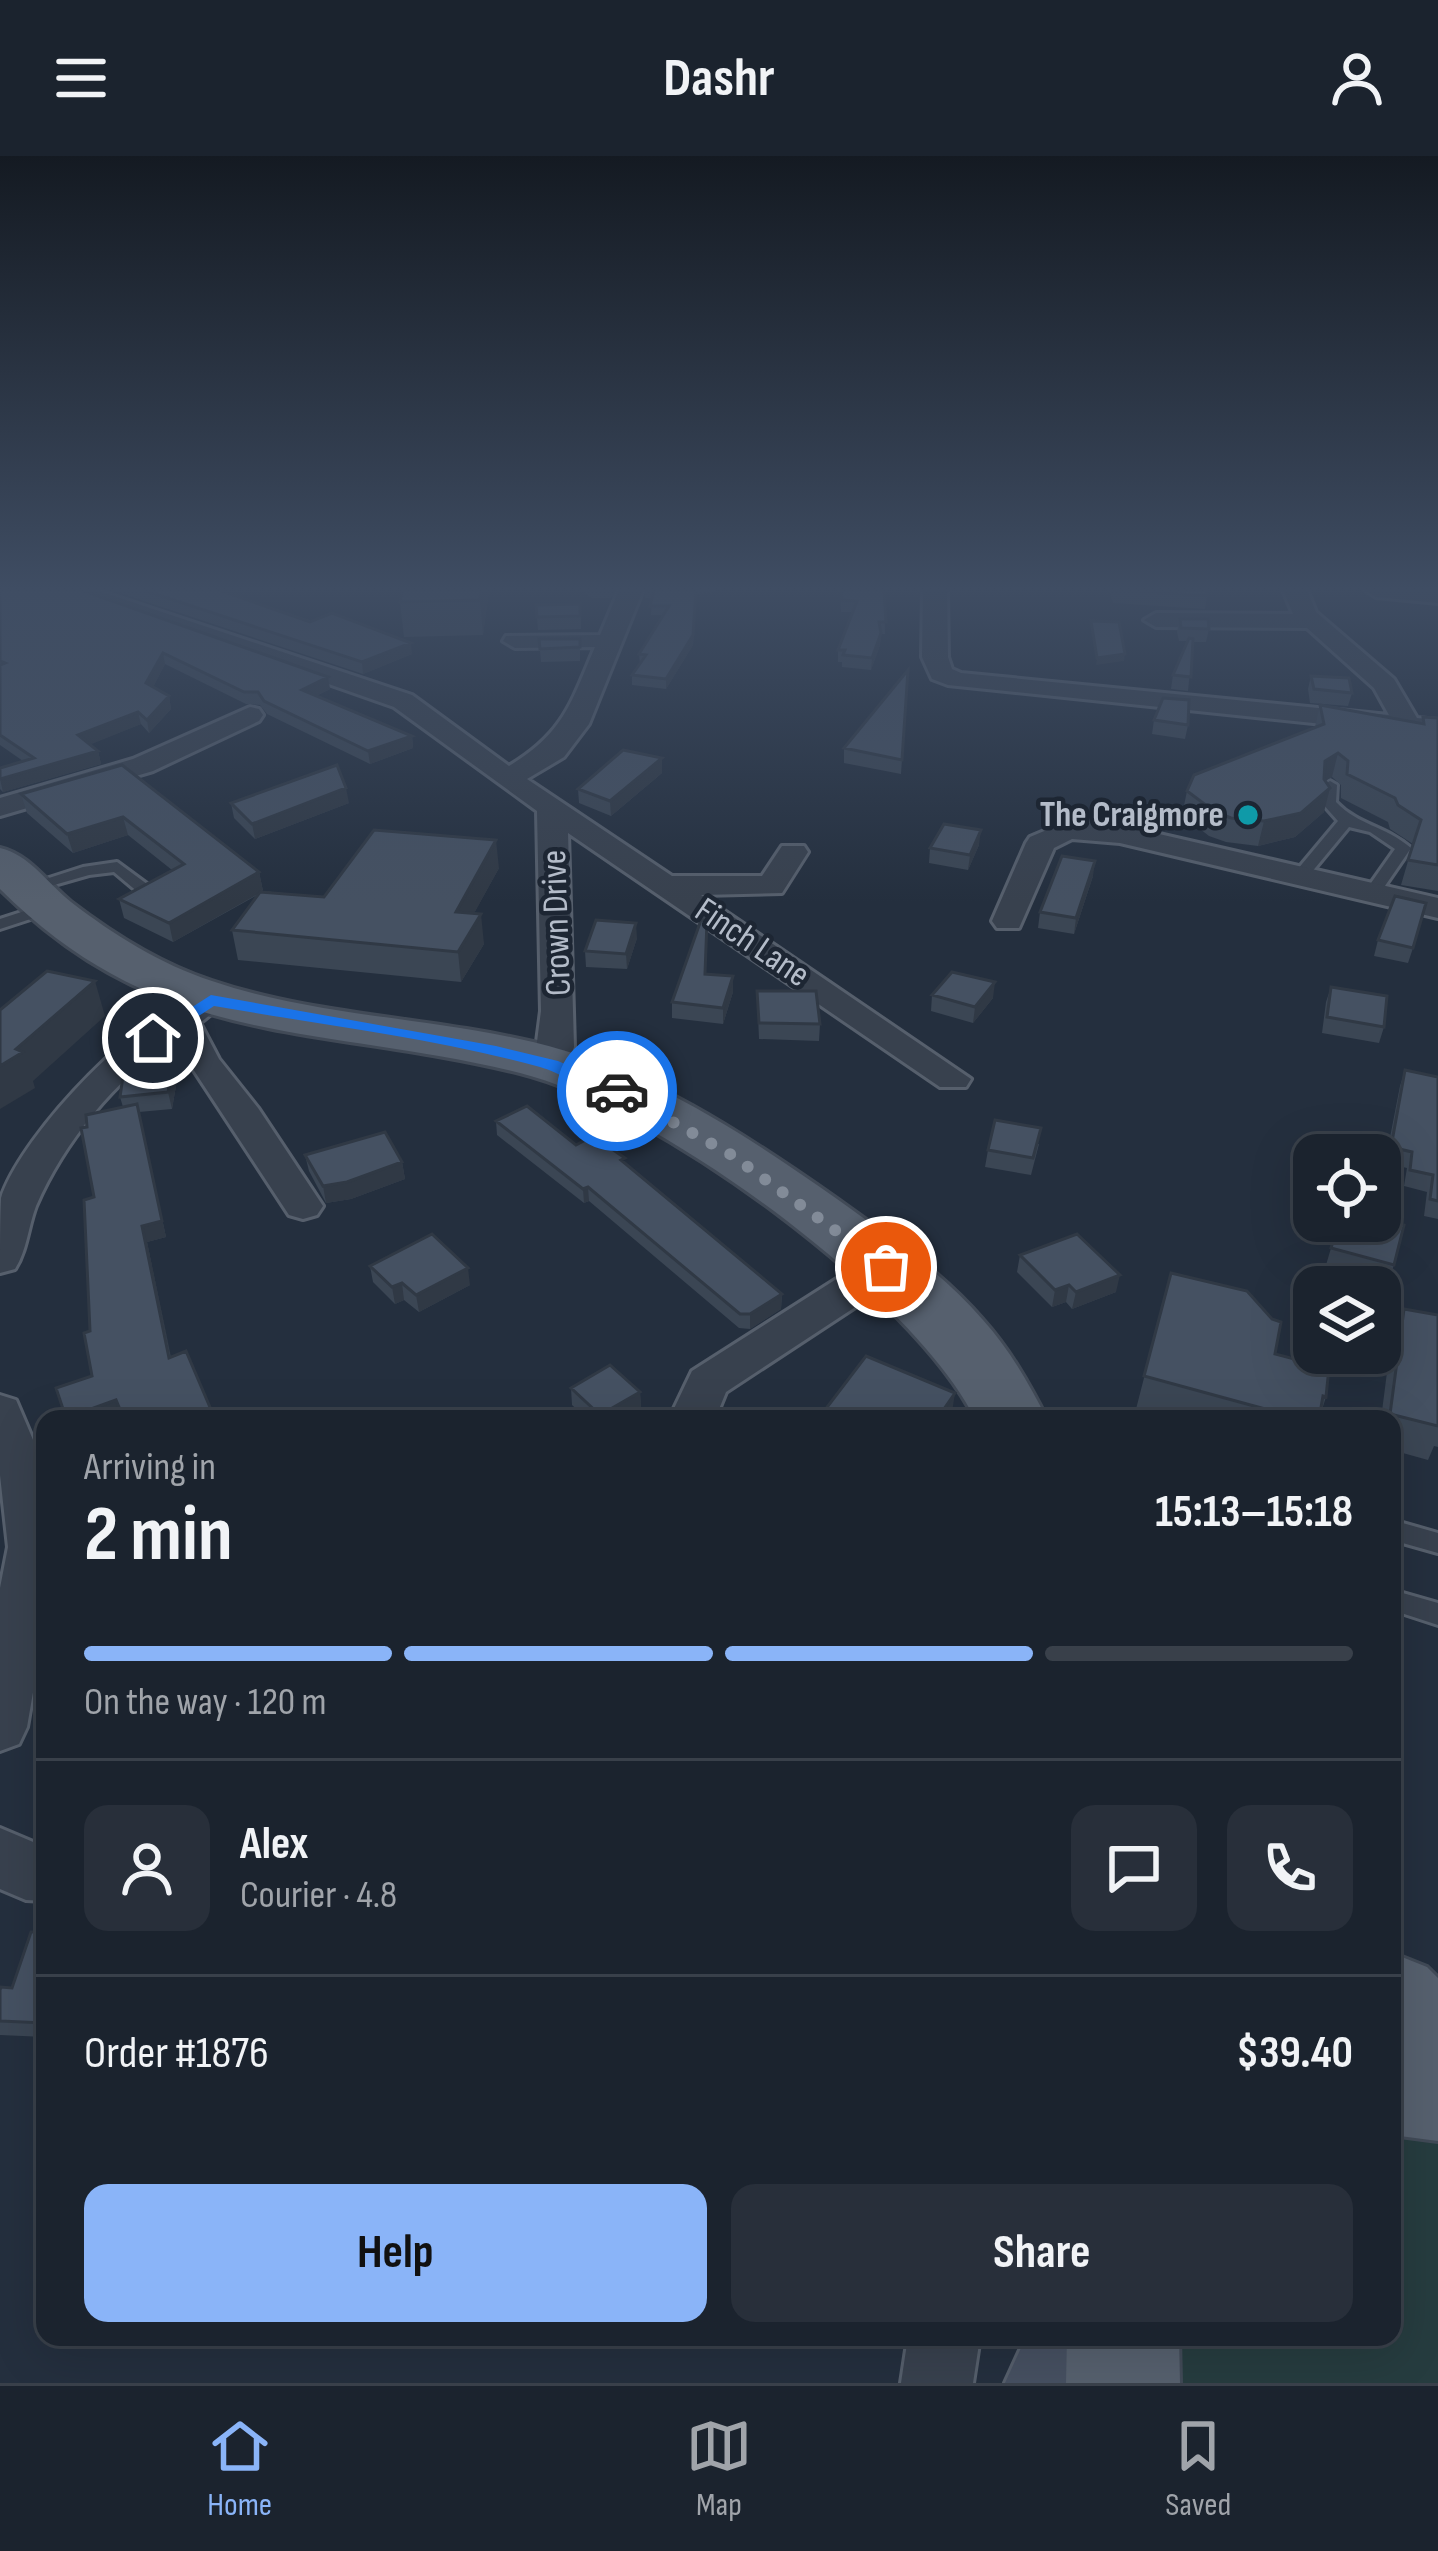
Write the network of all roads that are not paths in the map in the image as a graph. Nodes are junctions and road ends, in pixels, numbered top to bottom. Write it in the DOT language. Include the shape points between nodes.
graph roads {
  1 [pos="382,694"];
  2 [pos="586,694"];
  3 [pos="1097,694"];
  4 [pos="1389,694"];
  5 [pos="250,715"];
  6 [pos="1408,725"];
  7 [pos="1438,728"];
  8 [pos="508,778"];
  9 [pos="1330,785"];
  10 [pos="0,807"];
  11 [pos="551,808"];
  12 [pos="1346,821"];
  13 [pos="794,852"];
  14 [pos="1300,876"];
  15 [pos="666,885"];
  16 [pos="13,888"];
  17 [pos="146,890"];
  18 [pos="1372,893"];
  19 [pos="1438,908"];
  20 [pos="1008,920"];
  21 [pos="196,1011"];
  22 [pos="552,1064"];
  23 [pos="952,1079"];
  24 [pos="303,1206"];
  25 [pos="0,1259"];
  26 [pos="886,1267"];
  27 [pos="696,1410"];
  28 [pos="1005,1410"];
  29 [pos="0,1412"];
  30 [pos="1401,1534"];
  31 [pos="1438,1544"];
  32 [pos="1401,1603"];
  33 [pos="1438,1614"];
  34 [pos="0,1727"];
  35 [pos="0,1855"];
  36 [pos="36,1874"];
  37 [pos="1401,2011"];
  38 [pos="1438,2050"];
  39 [pos="1401,2085"];
  40 [pos="1438,2090"];
  41 [pos="943,2346"];
  42 [pos="1078,2346"];
  43 [pos="1123,2346"];
  44 [pos="938,2383"];
  45 [pos="1057,2383"];
  46 [pos="1123,2383"];
  1 -- 8 [label="street, Crown Drive"];
  2 -- 8 [label="street" via="566,740"];
  3 -- 6 [label="street"];
  4 -- 6 [label="street"];
  5 -- 10 [label="street" via="143,765"];
  6 -- 7 [label="street"];
  8 -- 11 [label="street, Crown Drive"];
  9 -- 12 [label="lane" via="1329,803"];
  11 -- 15 [label="street, Finch Lane"];
  11 -- 22 [label="street, Crown Drive" via="561,1007"];
  12 -- 14 [label="lane"];
  12 -- 18 [label="lane" via="1403,848"];
  13 -- 15 [label="street" via="771,886"];
  14 -- 18 [label="street"];
  14 -- 20 [label="street" via="1120,834 1068,830 1041,842"];
  15 -- 23 [label="street, Finch Lane"];
  16 -- 17 [label="lane" via="117,867"];
  16 -- 21 [label="main road"];
  18 -- 19 [label="street"];
  21 -- 22 [label="main road"];
  21 -- 24 [label="street" via="202,1062"];
  21 -- 25 [label="street" via="153,1038 62,1123 16,1207"];
  22 -- 26 [label="main road" via="670,1117"];
  26 -- 27 [label="street" via="708,1382"];
  26 -- 28 [label="main road" via="965,1342"];
  29 -- 34 [label="street" via="26,1481 33,1547"];
  30 -- 31 [label="lane"];
  32 -- 33 [label="lane"];
  35 -- 36 [label="street"];
  37 -- 38 [label="main road"];
  39 -- 40 [label="main road"];
  41 -- 44 [label="street"];
  42 -- 45 [label="main road"];
  43 -- 46 [label="main road"];
}
